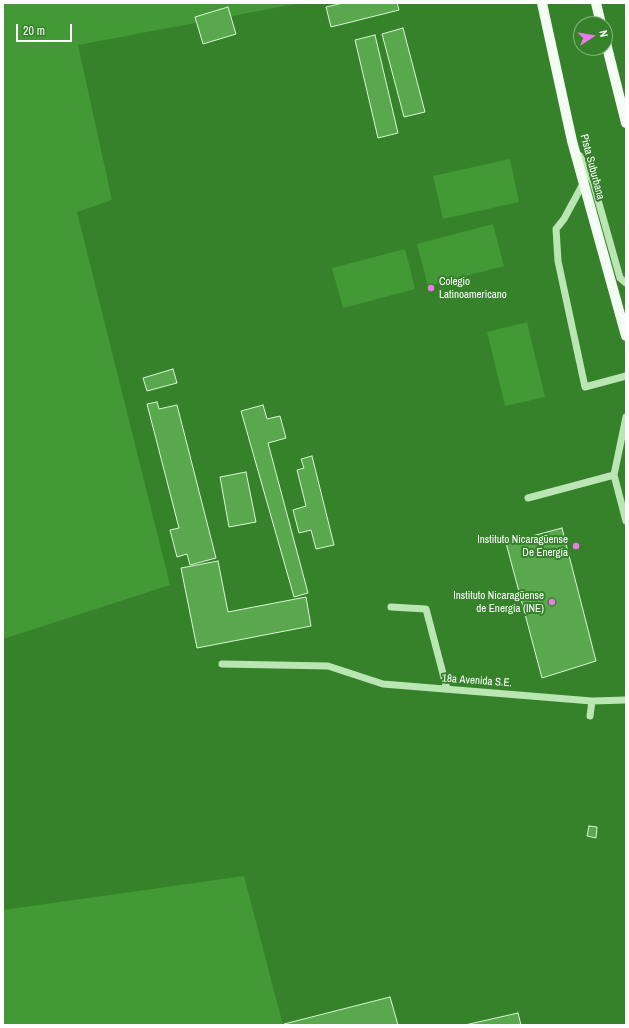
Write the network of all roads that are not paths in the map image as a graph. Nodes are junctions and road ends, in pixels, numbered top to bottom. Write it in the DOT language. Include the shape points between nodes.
graph roads {
  1 [pos="542,3"];
  2 [pos="596,3"];
  3 [pos="599,16"];
  4 [pos="609,56"];
  5 [pos="626,119"];
  6 [pos="572,141"];
  7 [pos="584,182"];
  8 [pos="626,283"];
  9 [pos="626,336"];
  10 [pos="626,376"];
  11 [pos="626,417"];
  12 [pos="614,475"];
  13 [pos="528,498"];
  14 [pos="626,521"];
  15 [pos="391,607"];
  16 [pos="222,664"];
  17 [pos="447,689"];
  18 [pos="626,700"];
  19 [pos="592,701"];
  20 [pos="590,716"];
  1 -- 6 [label="main road, Pista Suburbana"];
  2 -- 3 [label="main road"];
  4 -- 5 [label="main road"];
  6 -- 7 [label="main road, Pista Suburbana"];
  6 -- 8 [label="street" via="593,182 620,278"];
  7 -- 9 [label="main road, Pista Suburbana"];
  7 -- 10 [label="street" via="556,229 558,260 585,387"];
  11 -- 12 [label="street"];
  12 -- 13 [label="street"];
  12 -- 14 [label="street"];
  15 -- 17 [label="street" via="426,609"];
  16 -- 17 [label="street, 18a Avenida S.E." via="328,666 383,684"];
  17 -- 19 [label="street, 18a Avenida S.E."];
  18 -- 19 [label="street, 18a Avenida S.E."];
  19 -- 20 [label="street"];
}
